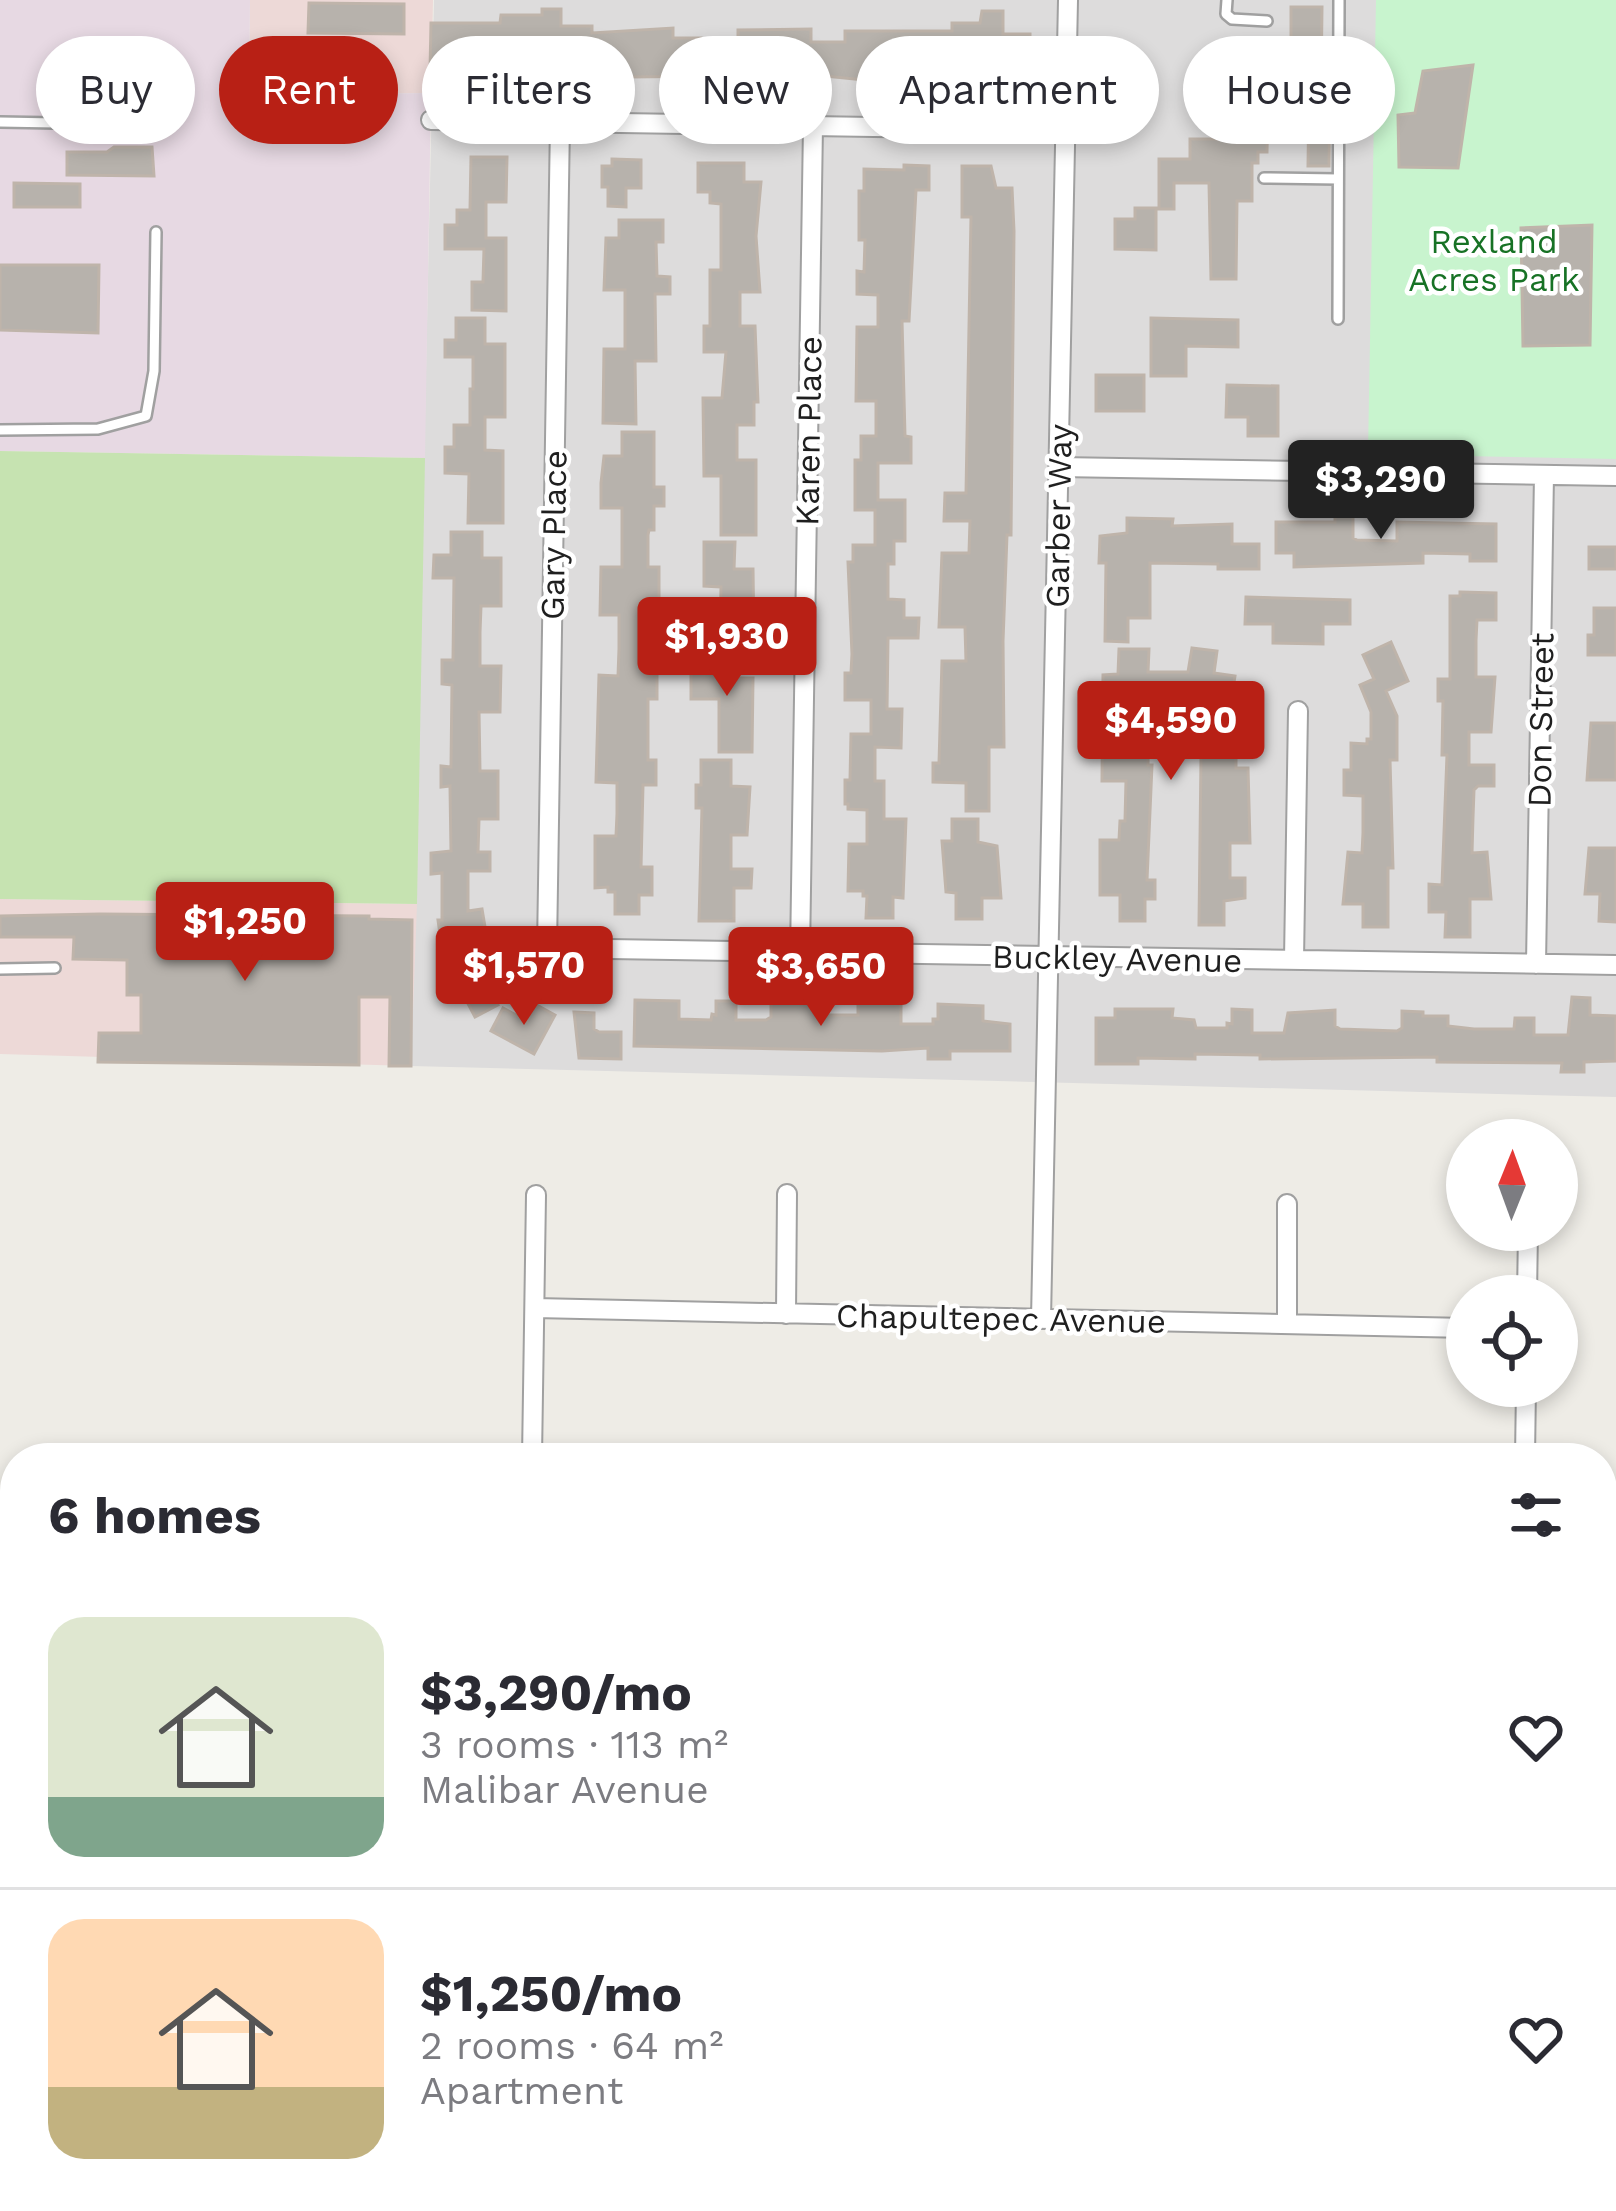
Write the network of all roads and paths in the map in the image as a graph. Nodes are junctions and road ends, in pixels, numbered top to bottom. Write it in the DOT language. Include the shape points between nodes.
graph roads {
  1 [pos="1068,0"];
  2 [pos="1227,0"];
  3 [pos="1339,0"];
  4 [pos="1267,21"];
  5 [pos="1067,36"];
  6 [pos="0,122"];
  7 [pos="36,123"];
  8 [pos="560,144"];
  9 [pos="813,144"];
  10 [pos="1066,144"];
  11 [pos="1264,178"];
  12 [pos="1338,179"];
  13 [pos="156,232"];
  14 [pos="1338,319"];
  15 [pos="0,430"];
  16 [pos="1059,467"];
  17 [pos="1544,475"];
  18 [pos="1616,476"];
  19 [pos="1298,711"];
  20 [pos="547,949"];
  21 [pos="800,952"];
  22 [pos="1051,957"];
  23 [pos="1294,960"];
  24 [pos="1536,964"];
  25 [pos="1616,965"];
  26 [pos="56,968"];
  27 [pos="0,969"];
  28 [pos="787,1194"];
  29 [pos="536,1195"];
  30 [pos="1287,1204"];
  31 [pos="535,1309"];
  32 [pos="786,1313"];
  33 [pos="1041,1319"];
  34 [pos="1287,1324"];
  35 [pos="1446,1328"];
  36 [pos="1526,1407"];
  37 [pos="532,1443"];
  38 [pos="1525,1443"];
  1 -- 5 [label="street, Garber Way"];
  2 -- 4 [label="lane" via="1232,20"];
  3 -- 12 [label="lane"];
  6 -- 7 [label="lane"];
  8 -- 20 [label="street, Gary Place"];
  9 -- 21 [label="street, Karen Place"];
  10 -- 16 [label="street, Garber Way"];
  11 -- 12 [label="lane"];
  12 -- 14 [label="lane"];
  13 -- 15 [label="lane" via="146,416 98,429"];
  16 -- 17 [label="street"];
  16 -- 22 [label="street, Garber Way"];
  17 -- 18 [label="street"];
  17 -- 24 [label="street, Don Street"];
  19 -- 23 [label="street"];
  20 -- 21 [label="street, Buckley Avenue"];
  21 -- 22 [label="street, Buckley Avenue"];
  22 -- 23 [label="street, Buckley Avenue"];
  22 -- 33 [label="street, Garber Way"];
  23 -- 24 [label="street, Buckley Avenue"];
  24 -- 25 [label="street, Buckley Avenue"];
  26 -- 27 [label="lane"];
  28 -- 32 [label="street"];
  29 -- 31 [label="street"];
  30 -- 34 [label="street"];
  31 -- 32 [label="street, Chapultepec Avenue"];
  31 -- 37 [label="street"];
  32 -- 33 [label="street, Chapultepec Avenue"];
  33 -- 34 [label="street, Chapultepec Avenue"];
  34 -- 35 [label="street, Chapultepec Avenue"];
  36 -- 38 [label="street"];
}
